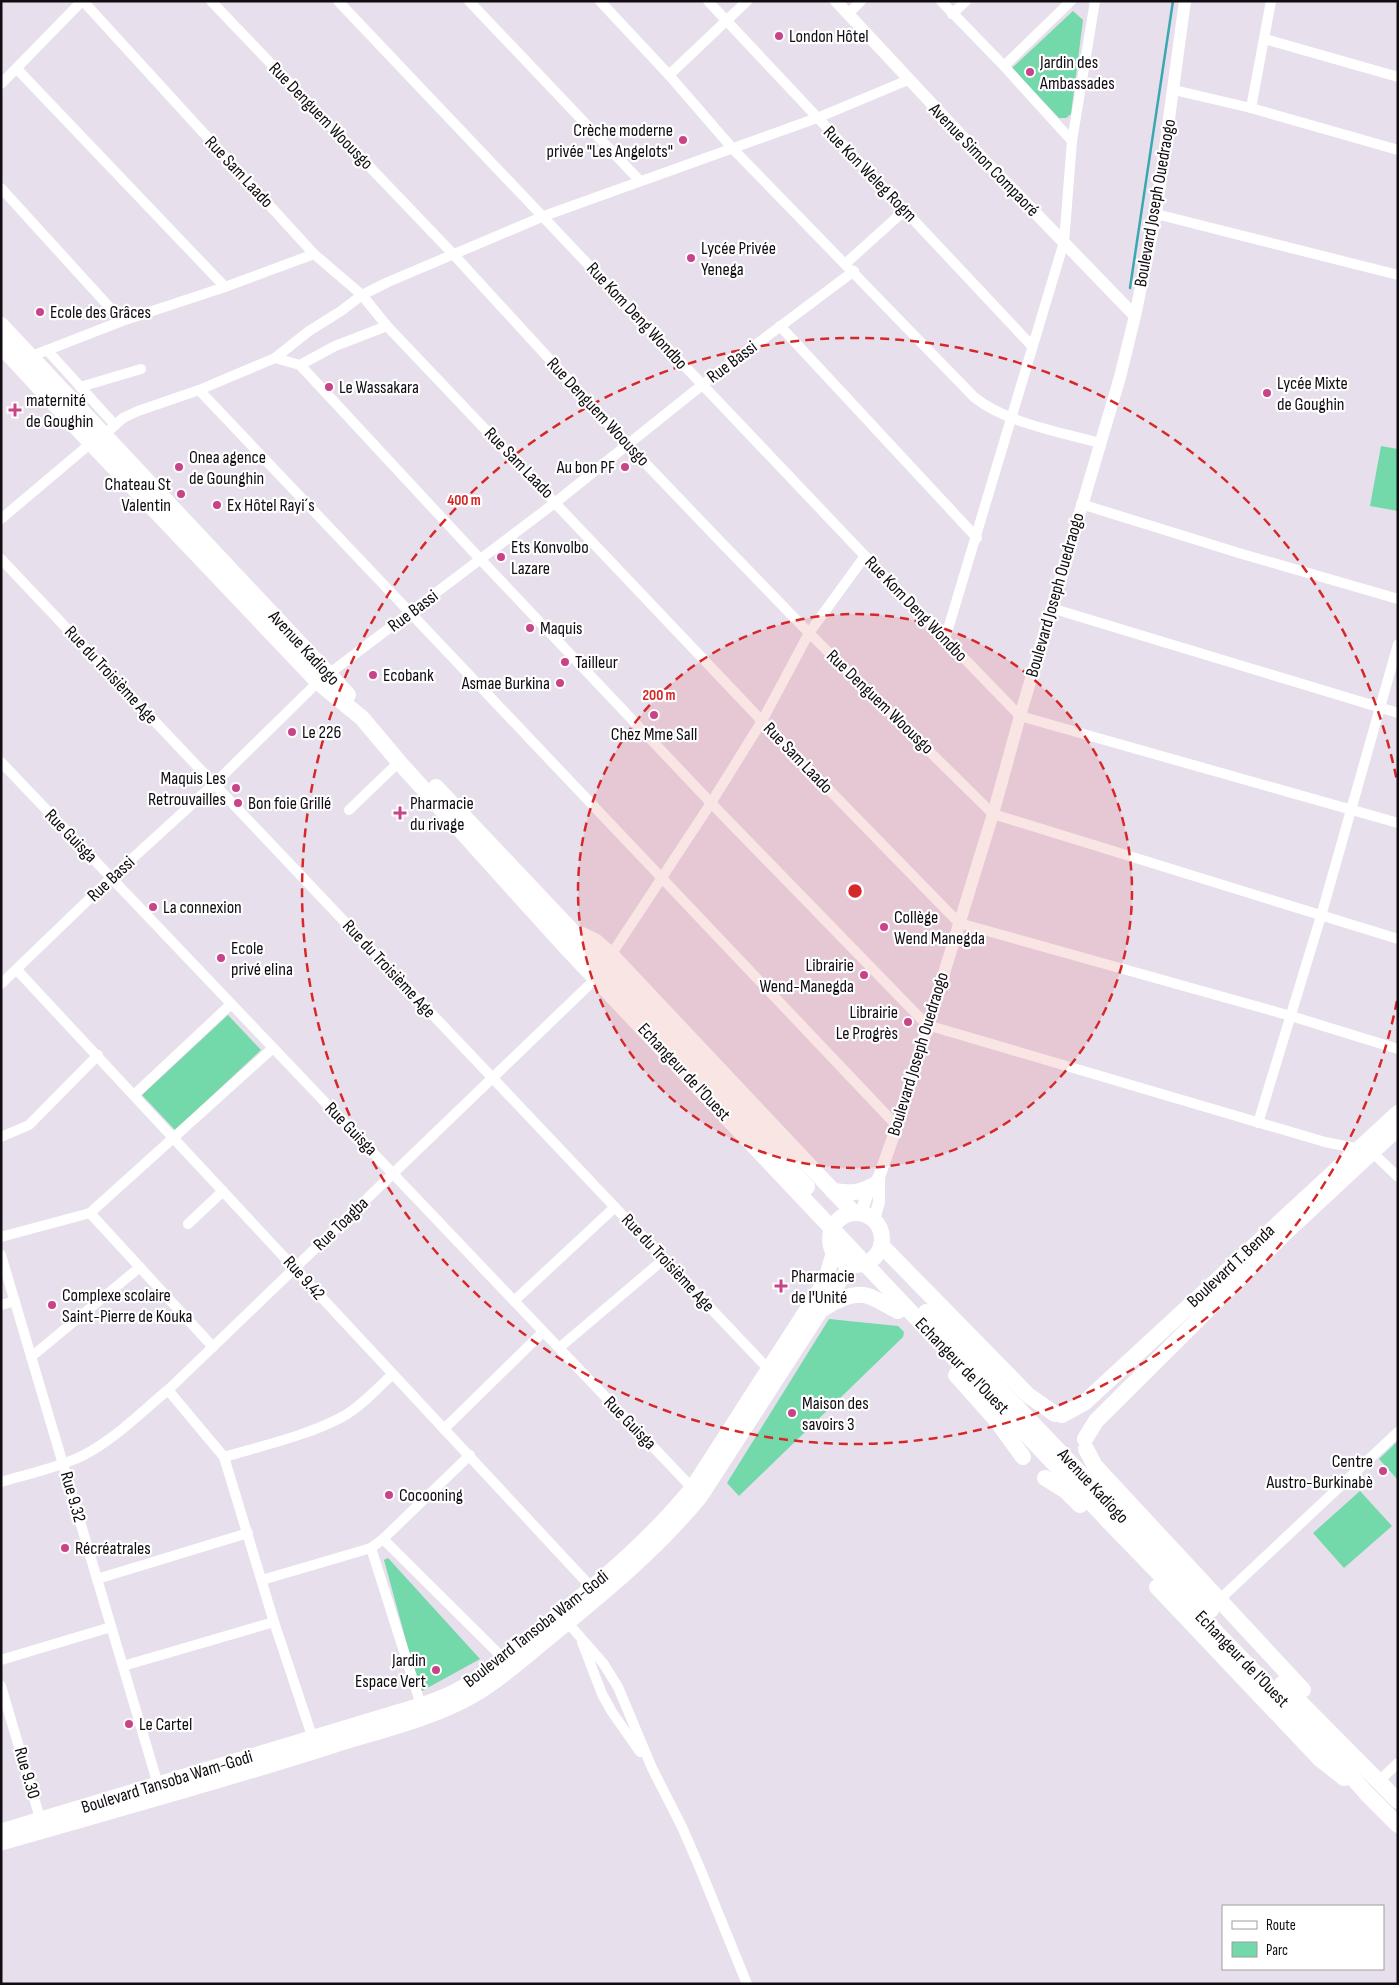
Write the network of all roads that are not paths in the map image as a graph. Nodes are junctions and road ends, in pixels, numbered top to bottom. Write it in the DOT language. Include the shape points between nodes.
graph roads {
  1 [pos="83,1"];
  2 [pos="211,1"];
  3 [pos="338,1"];
  4 [pos="469,1"];
  5 [pos="600,1"];
  6 [pos="708,1"];
  7 [pos="747,1"];
  8 [pos="836,1"];
  9 [pos="862,1"];
  10 [pos="941,1"];
  11 [pos="966,1"];
  12 [pos="1071,1"];
  13 [pos="1095,1"];
  14 [pos="1185,1"];
  15 [pos="1271,1"];
  16 [pos="848,14"];
  17 [pos="952,14"];
  18 [pos="726,20"];
  19 [pos="1265,39"];
  20 [pos="1004,66"];
  21 [pos="17,69"];
  22 [pos="669,75"];
  23 [pos="1398,78"];
  24 [pos="908,80"];
  25 [pos="1,84"];
  26 [pos="1174,90"];
  27 [pos="1251,108"];
  28 [pos="817,118"];
  29 [pos="1072,141"];
  30 [pos="733,149"];
  31 [pos="1398,150"];
  32 [pos="640,181"];
  33 [pos="1,188"];
  34 [pos="905,210"];
  35 [pos="1156,214"];
  36 [pos="544,216"];
  37 [pos="1064,242"];
  38 [pos="314,254"];
  39 [pos="454,255"];
  40 [pos="845,264"];
  41 [pos="854,271"];
  42 [pos="1398,275"];
  43 [pos="225,287"];
  44 [pos="362,295"];
  45 [pos="1135,316"];
  46 [pos="122,321"];
  47 [pos="1,325"];
  48 [pos="388,326"];
  49 [pos="780,326"];
  50 [pos="1,346"];
  51 [pos="1032,346"];
  52 [pos="32,356"];
  53 [pos="275,358"];
  54 [pos="300,365"];
  55 [pos="141,369"];
  56 [pos="702,385"];
  57 [pos="80,387"];
  58 [pos="199,390"];
  59 [pos="1011,418"];
  60 [pos="103,435"];
  61 [pos="1100,443"];
  62 [pos="628,445"];
  63 [pos="556,502"];
  64 [pos="1081,504"];
  65 [pos="1,519"];
  66 [pos="977,538"];
  67 [pos="865,556"];
  68 [pos="1,559"];
  69 [pos="480,560"];
  70 [pos="1398,599"];
  71 [pos="1052,608"];
  72 [pos="410,613"];
  73 [pos="809,633"];
  74 [pos="945,639"];
  75 [pos="1398,644"];
  76 [pos="323,678"];
  77 [pos="1380,708"];
  78 [pos="1398,713"];
  79 [pos="1020,716"];
  80 [pos="762,721"];
  81 [pos="1,762"];
  82 [pos="399,762"];
  83 [pos="214,784"];
  84 [pos="711,803"];
  85 [pos="349,810"];
  86 [pos="1350,810"];
  87 [pos="993,814"];
  88 [pos="1398,824"];
  89 [pos="111,878"];
  90 [pos="662,878"];
  91 [pos="1321,916"];
  92 [pos="959,923"];
  93 [pos="568,938"];
  94 [pos="1398,939"];
  95 [pos="16,970"];
  96 [pos="601,973"];
  97 [pos="1,984"];
  98 [pos="231,1004"];
  99 [pos="1291,1016"];
  100 [pos="927,1025"];
  101 [pos="273,1048"];
  102 [pos="1398,1049"];
  103 [pos="98,1055"];
  104 [pos="492,1078"];
  105 [pos="134,1095"];
  106 [pos="1398,1113"];
  107 [pos="1258,1122"];
  108 [pos="897,1126"];
  109 [pos="1398,1128"];
  110 [pos="1,1137"];
  111 [pos="174,1139"];
  112 [pos="1364,1150"];
  113 [pos="393,1174"];
  114 [pos="1398,1178"];
  115 [pos="876,1181"];
  116 [pos="223,1191"];
  117 [pos="833,1191"];
  118 [pos="615,1207"];
  119 [pos="90,1213"];
  120 [pos="863,1215"];
  121 [pos="188,1224"];
  122 [pos="848,1231"];
  123 [pos="1,1238"];
  124 [pos="832,1246"];
  125 [pos="881,1246"];
  126 [pos="1,1255"];
  127 [pos="664,1259"];
  128 [pos="853,1264"];
  129 [pos="140,1267"];
  130 [pos="295,1268"];
  131 [pos="15,1301"];
  132 [pos="514,1301"];
  133 [pos="1,1305"];
  134 [pos="821,1310"];
  135 [pos="898,1311"];
  136 [pos="543,1332"];
  137 [pos="213,1347"];
  138 [pos="559,1348"];
  139 [pos="32,1357"];
  140 [pos="773,1374"];
  141 [pos="392,1375"];
  142 [pos="168,1390"];
  143 [pos="1058,1414"];
  144 [pos="444,1429"];
  145 [pos="1398,1432"];
  146 [pos="1086,1444"];
  147 [pos="470,1456"];
  148 [pos="224,1457"];
  149 [pos="1023,1457"];
  150 [pos="63,1464"];
  151 [pos="1044,1478"];
  152 [pos="1,1482"];
  153 [pos="696,1492"];
  154 [pos="248,1533"];
  155 [pos="383,1539"];
  156 [pos="371,1548"];
  157 [pos="97,1579"];
  158 [pos="262,1580"];
  159 [pos="591,1587"];
  160 [pos="1220,1600"];
  161 [pos="274,1622"];
  162 [pos="568,1623"];
  163 [pos="111,1627"];
  164 [pos="579,1636"];
  165 [pos="504,1659"];
  166 [pos="1,1660"];
  167 [pos="123,1666"];
  168 [pos="1,1686"];
  169 [pos="421,1705"];
  170 [pos="313,1739"];
  171 [pos="1334,1744"];
  172 [pos="1398,1763"];
  173 [pos="652,1768"];
  174 [pos="1375,1777"];
  175 [pos="160,1791"];
  176 [pos="1367,1794"];
  177 [pos="1398,1801"];
  178 [pos="42,1825"];
  179 [pos="1398,1825"];
  180 [pos="1,1831"];
  181 [pos="1,1843"];
  182 [pos="747,1984"];
  1 -- 21 [label="street"];
  1 -- 38 [label="street, Rue Sam Laado"];
  2 -- 39 [label="street, Rue Denguem Woousgo"];
  3 -- 36 [label="street, Rue Kom Deng Wondbo"];
  4 -- 32 [label="street"];
  5 -- 22 [label="street"];
  6 -- 18 [label="street, Rue Kon Weleg Rogm"];
  7 -- 18 [label="street"];
  8 -- 16 [label="street, Avenue Simon Compaoré"];
  9 -- 16 [label="street"];
  10 -- 17 [label="street"];
  11 -- 17 [label="street"];
  12 -- 20 [label="street"];
  13 -- 29 [label="street"];
  14 -- 26 [label="street, Boulevard Joseph Ouedraogo"];
  15 -- 19 [label="street"];
  16 -- 24 [label="street, Avenue Simon Compaoré"];
  17 -- 20 [label="street"];
  18 -- 22 [label="street"];
  18 -- 28 [label="street, Rue Kon Weleg Rogm"];
  19 -- 23 [label="street"];
  19 -- 27 [label="street"];
  20 -- 29 [label="street"];
  21 -- 25 [label="street"];
  21 -- 43 [label="street"];
  22 -- 30 [label="street"];
  24 -- 28 [label="street"];
  24 -- 37 [label="street, Avenue Simon Compaoré"];
  26 -- 27 [label="street"];
  26 -- 35 [label="street, Boulevard Joseph Ouedraogo"];
  27 -- 31 [label="street"];
  28 -- 30 [label="street"];
  28 -- 34 [label="street, Rue Kon Weleg Rogm"];
  29 -- 37 [label="street"];
  30 -- 32 [label="street"];
  30 -- 40 [label="street"];
  32 -- 36 [label="street"];
  33 -- 46 [label="street"];
  34 -- 40 [label="street"];
  34 -- 51 [label="street, Rue Kon Weleg Rogm"];
  35 -- 42 [label="street"];
  35 -- 45 [label="street, Boulevard Joseph Ouedraogo"];
  36 -- 39 [label="street"];
  36 -- 56 [label="street, Rue Kom Deng Wondbo"];
  37 -- 45 [label="street, Avenue Simon Compaoré"];
  37 -- 51 [label="street"];
  38 -- 43 [label="street"];
  38 -- 44 [label="street, Rue Sam Laado"];
  39 -- 44 [label="street"];
  39 -- 62 [label="street, Rue Denguem Woousgo"];
  40 -- 41 [label="street"];
  41 -- 49 [label="street, Rue Bassi"];
  41 -- 59 [label="street" via="974,397"];
  43 -- 46 [label="street"];
  44 -- 48 [label="street, Rue Sam Laado"];
  44 -- 53 [label="street" via="341,312 309,330"];
  45 -- 61 [label="street, Boulevard Joseph Ouedraogo"];
  46 -- 52 [label="street"];
  47 -- 52 [label="highway, Avenue Kadiogo"];
  48 -- 54 [label="street" via="335,346"];
  48 -- 63 [label="street, Rue Sam Laado"];
  49 -- 56 [label="street, Rue Bassi"];
  49 -- 66 [label="street"];
  50 -- 52 [label="highway, Avenue Kadiogo"];
  51 -- 59 [label="street"];
  52 -- 57 [label="street"];
  52 -- 60 [label="highway, Avenue Kadiogo"];
  53 -- 54 [label="street"];
  53 -- 58 [label="street"];
  54 -- 69 [label="street"];
  55 -- 57 [label="street"];
  56 -- 62 [label="street, Rue Bassi"];
  56 -- 67 [label="street, Rue Kom Deng Wondbo"];
  57 -- 60 [label="street"];
  58 -- 60 [label="street" via="123,418"];
  58 -- 72 [label="street"];
  59 -- 61 [label="street"];
  59 -- 66 [label="street"];
  60 -- 65 [label="street"];
  60 -- 76 [label="highway, Avenue Kadiogo"];
  61 -- 64 [label="street, Boulevard Joseph Ouedraogo"];
  62 -- 63 [label="street, Rue Bassi"];
  62 -- 73 [label="street, Rue Denguem Woousgo"];
  63 -- 69 [label="street, Rue Bassi"];
  63 -- 80 [label="street, Rue Sam Laado"];
  64 -- 70 [label="street"];
  64 -- 71 [label="street, Boulevard Joseph Ouedraogo"];
  66 -- 74 [label="street"];
  67 -- 73 [label="street, Rue Toagba"];
  67 -- 74 [label="street, Rue Kom Deng Wondbo"];
  68 -- 83 [label="street, Rue du Troisième Age"];
  69 -- 72 [label="street, Rue Bassi"];
  69 -- 84 [label="street"];
  71 -- 77 [label="street"];
  71 -- 79 [label="street, Boulevard Joseph Ouedraogo"];
  72 -- 76 [label="street, Rue Bassi"];
  72 -- 90 [label="street"];
  73 -- 80 [label="street, Rue Toagba"];
  73 -- 87 [label="street, Rue Denguem Woousgo"];
  74 -- 79 [label="street, Rue Kom Deng Wondbo"];
  75 -- 77 [label="street"];
  76 -- 82 [label="highway, Avenue Kadiogo"];
  76 -- 83 [label="street, Rue Bassi"];
  76 -- 93 [label="highway, Avenue Kadiogo"];
  77 -- 78 [label="street"];
  77 -- 86 [label="street"];
  79 -- 86 [label="street"];
  79 -- 87 [label="street, Boulevard Joseph Ouedraogo"];
  80 -- 84 [label="street, Rue Toagba"];
  80 -- 92 [label="street, Rue Sam Laado"];
  81 -- 89 [label="street, Rue Guisga"];
  82 -- 85 [label="street"];
  82 -- 93 [label="highway, Avenue Kadiogo"];
  83 -- 89 [label="street, Rue Bassi"];
  83 -- 104 [label="street, Rue du Troisième Age"];
  84 -- 90 [label="street, Rue Toagba"];
  84 -- 100 [label="street"];
  86 -- 88 [label="street"];
  86 -- 91 [label="street"];
  87 -- 91 [label="street"];
  87 -- 92 [label="street, Boulevard Joseph Ouedraogo"];
  89 -- 95 [label="street, Rue Bassi"];
  89 -- 98 [label="street, Rue Guisga"];
  90 -- 96 [label="street, Rue Toagba"];
  90 -- 108 [label="street"];
  91 -- 94 [label="street"];
  91 -- 99 [label="street"];
  92 -- 99 [label="street"];
  92 -- 100 [label="street, Boulevard Joseph Ouedraogo"];
  93 -- 96 [label="highway, Avenue Kadiogo"];
  93 -- 96 [label="highway" via="596,942"];
  95 -- 97 [label="street, Rue Bassi"];
  95 -- 103 [label="street, Rue 9.42"];
  96 -- 104 [label="street, Rue Toagba"];
  96 -- 117 [label="highway"];
  96 -- 122 [label="highway, Echangeur de l'Ouest"];
  96 -- 124 [label="highway"];
  96 -- 171 [label="highway, Echangeur de l'Ouest" via="1113,1526"];
  98 -- 101 [label="street, Rue Guisga"];
  98 -- 105 [label="street"];
  99 -- 102 [label="street"];
  99 -- 107 [label="street"];
  100 -- 107 [label="street"];
  100 -- 108 [label="street, Boulevard Joseph Ouedraogo"];
  101 -- 111 [label="street"];
  101 -- 113 [label="street, Rue Guisga"];
  103 -- 105 [label="street, Rue 9.42"];
  103 -- 110 [label="street" via="29,1125"];
  104 -- 113 [label="street, Rue Toagba"];
  104 -- 118 [label="street, Rue du Troisième Age"];
  105 -- 111 [label="street, Rue 9.42"];
  106 -- 112 [label="highway, Boulevard T. Benda"];
  107 -- 112 [label="street"];
  108 -- 115 [label="street, Boulevard Joseph Ouedraogo"];
  109 -- 112 [label="highway, Boulevard T. Benda"];
  111 -- 116 [label="street, Rue 9.42"];
  111 -- 119 [label="street"];
  112 -- 114 [label="street"];
  112 -- 143 [label="highway, Boulevard T. Benda" via="1084,1403"];
  112 -- 146 [label="highway, Boulevard T. Benda" via="1096,1421"];
  113 -- 130 [label="street, Rue Toagba"];
  113 -- 132 [label="street, Rue Guisga"];
  115 -- 117 [label="highway" via="862,1192"];
  115 -- 120 [label="street, Boulevard Joseph Ouedraogo" via="879,1202"];
  116 -- 121 [label="street"];
  116 -- 130 [label="street, Rue 9.42"];
  117 -- 120 [label="highway"];
  118 -- 127 [label="street, Rue du Troisième Age"];
  118 -- 132 [label="street"];
  119 -- 123 [label="street"];
  119 -- 129 [label="street"];
  120 -- 124 [label="highway" via="839,1219 831,1234"];
  120 -- 125 [label="highway" via="881,1231"];
  122 -- 171 [label="highway, Avenue Kadiogo" via="1271,1673"];
  124 -- 128 [label="highway" via="841,1259"];
  124 -- 140 [label="main road, Boulevard Tansoba Wam-Godi" via="825,1281"];
  125 -- 128 [label="highway" via="872,1260"];
  125 -- 143 [label="highway" via="1028,1395"];
  126 -- 131 [label="street, Rue 9.32"];
  127 -- 138 [label="street"];
  127 -- 140 [label="street, Rue du Troisième Age"];
  128 -- 134 [label="main road"];
  128 -- 135 [label="highway"];
  129 -- 137 [label="street"];
  129 -- 139 [label="street"];
  130 -- 137 [label="street, Rue Toagba"];
  130 -- 141 [label="street, Rue 9.42"];
  131 -- 133 [label="street"];
  131 -- 139 [label="street, Rue 9.32"];
  132 -- 136 [label="street, Rue Guisga"];
  134 -- 135 [label="highway" via="850,1295 860,1295 871,1296"];
  134 -- 140 [label="main road"];
  135 -- 149 [label="highway" via="997,1421"];
  136 -- 138 [label="street, Rue Guisga"];
  136 -- 144 [label="street"];
  137 -- 142 [label="street, Rue Toagba"];
  138 -- 153 [label="street, Rue Guisga"];
  139 -- 150 [label="street, Rue 9.32"];
  140 -- 153 [label="main road, Boulevard Tansoba Wam-Godi"];
  141 -- 144 [label="street, Rue 9.42"];
  141 -- 148 [label="street" via="356,1407 325,1425"];
  142 -- 148 [label="street"];
  142 -- 150 [label="street, Rue Toagba" via="102,1444"];
  143 -- 146 [label="highway" via="1079,1426"];
  143 -- 149 [label="highway" via="1040,1417 1028,1427 1022,1441"];
  144 -- 147 [label="street, Rue 9.42"];
  145 -- 160 [label="street"];
  146 -- 151 [label="highway" via="1082,1463 1072,1473 1059,1479"];
  146 -- 160 [label="highway" via="1095,1466"];
  147 -- 155 [label="street"];
  147 -- 159 [label="street, Rue 9.42"];
  148 -- 154 [label="street"];
  149 -- 151 [label="highway" via="1031,1470"];
  150 -- 152 [label="street, Rue Toagba"];
  150 -- 157 [label="street, Rue 9.32"];
  151 -- 176 [label="highway" via="1073,1497 1320,1759"];
  153 -- 159 [label="main road, Boulevard Tansoba Wam-Godi"];
  153 -- 162 [label="main road, Boulevard Tansoba Wam-Godi" via="677,1524 652,1550"];
  154 -- 157 [label="street"];
  154 -- 158 [label="street"];
  155 -- 156 [label="street"];
  155 -- 165 [label="street"];
  156 -- 158 [label="street"];
  156 -- 169 [label="street"];
  157 -- 163 [label="street, Rue 9.32"];
  158 -- 161 [label="street"];
  159 -- 165 [label="main road, Boulevard Tansoba Wam-Godi"];
  160 -- 174 [label="highway" via="1327,1717"];
  161 -- 167 [label="street"];
  161 -- 170 [label="street"];
  162 -- 164 [label="street"];
  162 -- 175 [label="main road, Boulevard Tansoba Wam-Godi" via="504,1674 470,1698 448,1708 317,1751"];
  163 -- 166 [label="street"];
  163 -- 167 [label="street, Rue 9.32"];
  164 -- 173 [label="street" via="602,1694"];
  164 -- 173 [label="street" via="603,1663 618,1687"];
  165 -- 169 [label="main road, Boulevard Tansoba Wam-Godi" via="464,1687"];
  167 -- 175 [label="street, Rue 9.32"];
  168 -- 178 [label="street, Rue 9.30"];
  169 -- 170 [label="main road, Boulevard Tansoba Wam-Godi"];
  170 -- 175 [label="main road, Boulevard Tansoba Wam-Godi"];
  171 -- 174 [label="highway"];
  171 -- 176 [label="highway"];
  172 -- 174 [label="street"];
  173 -- 182 [label="street" via="682,1827"];
  174 -- 177 [label="highway"];
  175 -- 178 [label="main road, Boulevard Tansoba Wam-Godi"];
  176 -- 179 [label="highway"];
  178 -- 180 [label="main road, Boulevard Tansoba Wam-Godi"];
  178 -- 181 [label="main road, Boulevard Tansoba Wam-Godi"];
}
